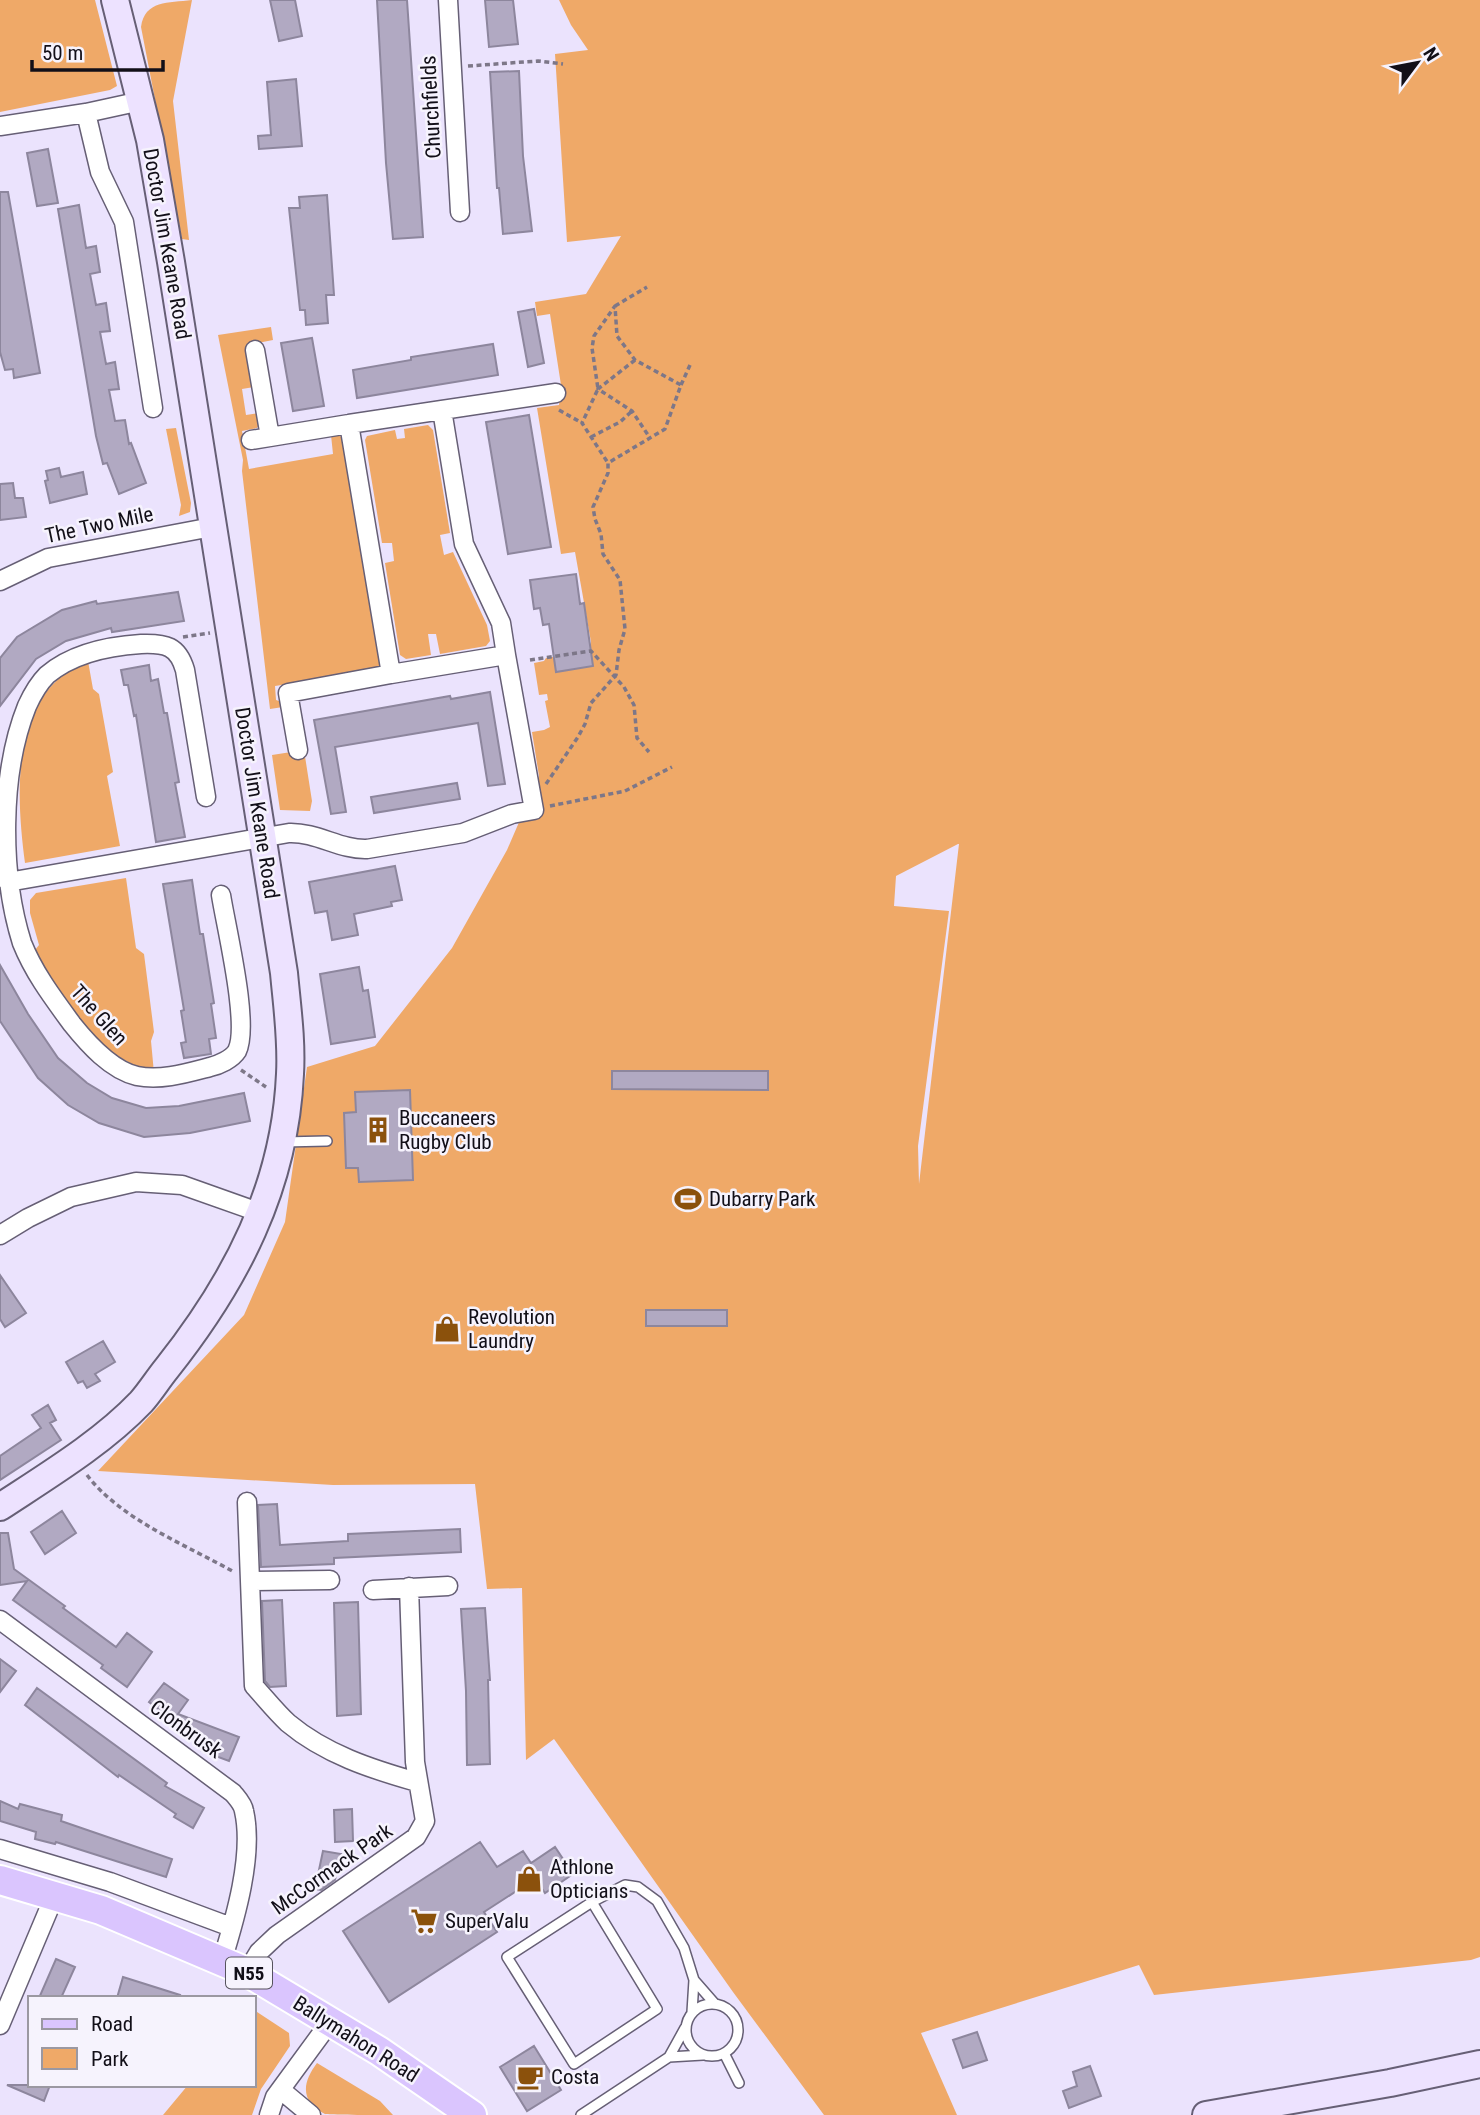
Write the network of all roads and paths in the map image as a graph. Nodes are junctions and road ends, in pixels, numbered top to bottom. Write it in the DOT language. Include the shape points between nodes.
graph roads {
  1 [pos="449,0"];
  2 [pos="120,1"];
  3 [pos="563,64"];
  4 [pos="452,67"];
  5 [pos="141,101"];
  6 [pos="86,113"];
  7 [pos="0,126"];
  8 [pos="460,212"];
  9 [pos="647,287"];
  10 [pos="615,306"];
  11 [pos="255,350"];
  12 [pos="635,359"];
  13 [pos="690,365"];
  14 [pos="681,385"];
  15 [pos="597,389"];
  16 [pos="556,393"];
  17 [pos="153,408"];
  18 [pos="442,410"];
  19 [pos="549,410"];
  20 [pos="632,411"];
  21 [pos="582,423"];
  22 [pos="349,424"];
  23 [pos="270,437"];
  24 [pos="591,437"];
  25 [pos="650,438"];
  26 [pos="251,440"];
  27 [pos="608,463"];
  28 [pos="212,527"];
  29 [pos="0,581"];
  30 [pos="229,630"];
  31 [pos="170,647"];
  32 [pos="506,655"];
  33 [pos="530,660"];
  34 [pos="391,674"];
  35 [pos="616,675"];
  36 [pos="299,750"];
  37 [pos="649,752"];
  38 [pos="672,767"];
  39 [pos="206,797"];
  40 [pos="533,803"];
  41 [pos="261,838"];
  42 [pos="8,882"];
  43 [pos="221,895"];
  44 [pos="234,1055"];
  45 [pos="288,1101"];
  46 [pos="327,1141"];
  47 [pos="282,1142"];
  48 [pos="261,1213"];
  49 [pos="0,1235"];
  50 [pos="72,1457"];
  51 [pos="247,1502"];
  52 [pos="0,1507"];
  53 [pos="330,1580"];
  54 [pos="252,1581"];
  55 [pos="448,1586"];
  56 [pos="409,1587"];
  57 [pos="373,1590"];
  58 [pos="0,1620"];
  59 [pos="417,1782"];
  60 [pos="0,1849"];
  61 [pos="0,1881"];
  62 [pos="54,1897"];
  63 [pos="592,1902"];
  64 [pos="231,1927"];
  65 [pos="234,1966"];
  66 [pos="694,1980"];
  67 [pos="715,2004"];
  68 [pos="692,2012"];
  69 [pos="331,2022"];
  70 [pos="0,2025"];
  71 [pos="686,2027"];
  72 [pos="724,2053"];
  73 [pos="703,2055"];
  74 [pos="669,2057"];
  75 [pos="1480,2064"];
  76 [pos="739,2083"];
  77 [pos="281,2090"];
  78 [pos="269,2115"];
  79 [pos="311,2115"];
  80 [pos="472,2115"];
  81 [pos="581,2115"];
  82 [pos="1206,2115"];
  1 -- 4 [label="street, Churchfields"];
  2 -- 5 [label="street, Doctor Jim Keane Road"];
  3 -- 4 [label="path" via="538,61"];
  4 -- 8 [label="street, Churchfields"];
  5 -- 6 [label="street"];
  5 -- 28 [label="street, Doctor Jim Keane Road"];
  6 -- 7 [label="street"];
  6 -- 17 [label="street" via="100,172 124,222"];
  9 -- 10 [label="path"];
  10 -- 12 [label="path" via="617,336"];
  10 -- 15 [label="path" via="594,336"];
  11 -- 23 [label="street"];
  12 -- 14 [label="path"];
  12 -- 15 [label="path"];
  13 -- 14 [label="path"];
  14 -- 25 [label="path" via="665,429"];
  15 -- 20 [label="path"];
  15 -- 21 [label="path"];
  16 -- 18 [label="street"];
  18 -- 22 [label="street"];
  18 -- 32 [label="street" via="464,544 500,624"];
  19 -- 21 [label="path" via="562,411"];
  20 -- 24 [label="path"];
  20 -- 25 [label="path"];
  21 -- 24 [label="path"];
  22 -- 23 [label="street"];
  22 -- 34 [label="street"];
  23 -- 26 [label="street"];
  24 -- 27 [label="path"];
  25 -- 27 [label="path"];
  27 -- 35 [label="path" via="593,507 603,554 620,580 625,609"];
  28 -- 29 [label="street, The Two Mile" via="48,558"];
  28 -- 30 [label="street, Doctor Jim Keane Road"];
  30 -- 31 [label="path" via="184,637"];
  30 -- 41 [label="street, Doctor Jim Keane Road"];
  31 -- 39 [label="street" via="185,670"];
  31 -- 42 [label="street, The Glen" via="134,645 88,653 53,671 38,687 9,750 2,838"];
  32 -- 34 [label="street"];
  32 -- 40 [label="street"];
  33 -- 35 [label="path" via="592,651"];
  34 -- 36 [label="street" via="288,693"];
  35 -- 37 [label="path" via="634,705 637,738"];
  35 -- 40 [label="path" via="591,704 578,737"];
  38 -- 40 [label="path" via="625,791"];
  40 -- 41 [label="street" via="463,833 367,849 305,833"];
  41 -- 42 [label="street"];
  41 -- 45 [label="street, Doctor Jim Keane Road" via="289,1019"];
  42 -- 44 [label="street, The Glen" via="33,967 68,1019 105,1059 135,1075 161,1077 215,1066"];
  43 -- 44 [label="street" via="242,1027"];
  44 -- 45 [label="path" via="241,1070"];
  45 -- 47 [label="street, Doctor Jim Keane Road"];
  46 -- 47 [label="lane"];
  47 -- 48 [label="street, Doctor Jim Keane Road"];
  48 -- 49 [label="street" via="182,1185 136,1182 71,1196"];
  48 -- 50 [label="street, Doctor Jim Keane Road" via="233,1273 190,1339 141,1401"];
  50 -- 52 [label="street, Doctor Jim Keane Road"];
  50 -- 54 [label="path" via="94,1486 127,1513"];
  51 -- 54 [label="street"];
  53 -- 54 [label="street"];
  54 -- 59 [label="street" via="254,1686 286,1722 317,1744 366,1767"];
  55 -- 56 [label="street"];
  56 -- 57 [label="street"];
  56 -- 59 [label="street, McCormack Park"];
  58 -- 64 [label="street, Clonbrusk" via="233,1793 244,1810 246,1838"];
  59 -- 65 [label="street, McCormack Park" via="425,1821 416,1837"];
  60 -- 64 [label="street" via="110,1882"];
  61 -- 62 [label="main road, Ballymahon Road / N55"];
  62 -- 65 [label="main road, Ballymahon Road / N55" via="101,1910"];
  62 -- 70 [label="street"];
  63 -- 63 [label="lane" via="507,1957 574,2064 657,2009"];
  63 -- 66 [label="lane" via="625,1885 638,1887 657,1901 684,1948"];
  64 -- 65 [label="street, Clonbrusk"];
  65 -- 69 [label="main road, Ballymahon Road / N55"];
  66 -- 67 [label="lane"];
  66 -- 68 [label="lane"];
  67 -- 68 [label="lane"];
  67 -- 72 [label="lane" via="730,2011 738,2026 734,2044"];
  68 -- 71 [label="lane"];
  69 -- 77 [label="street"];
  69 -- 80 [label="main road, Ballymahon Road / N55"];
  71 -- 73 [label="lane" via="689,2043"];
  71 -- 74 [label="lane"];
  72 -- 73 [label="lane"];
  72 -- 76 [label="lane"];
  73 -- 74 [label="lane"];
  74 -- 81 [label="lane"];
  75 -- 82 [label="street"];
  77 -- 78 [label="street"];
  77 -- 79 [label="street"];
}
